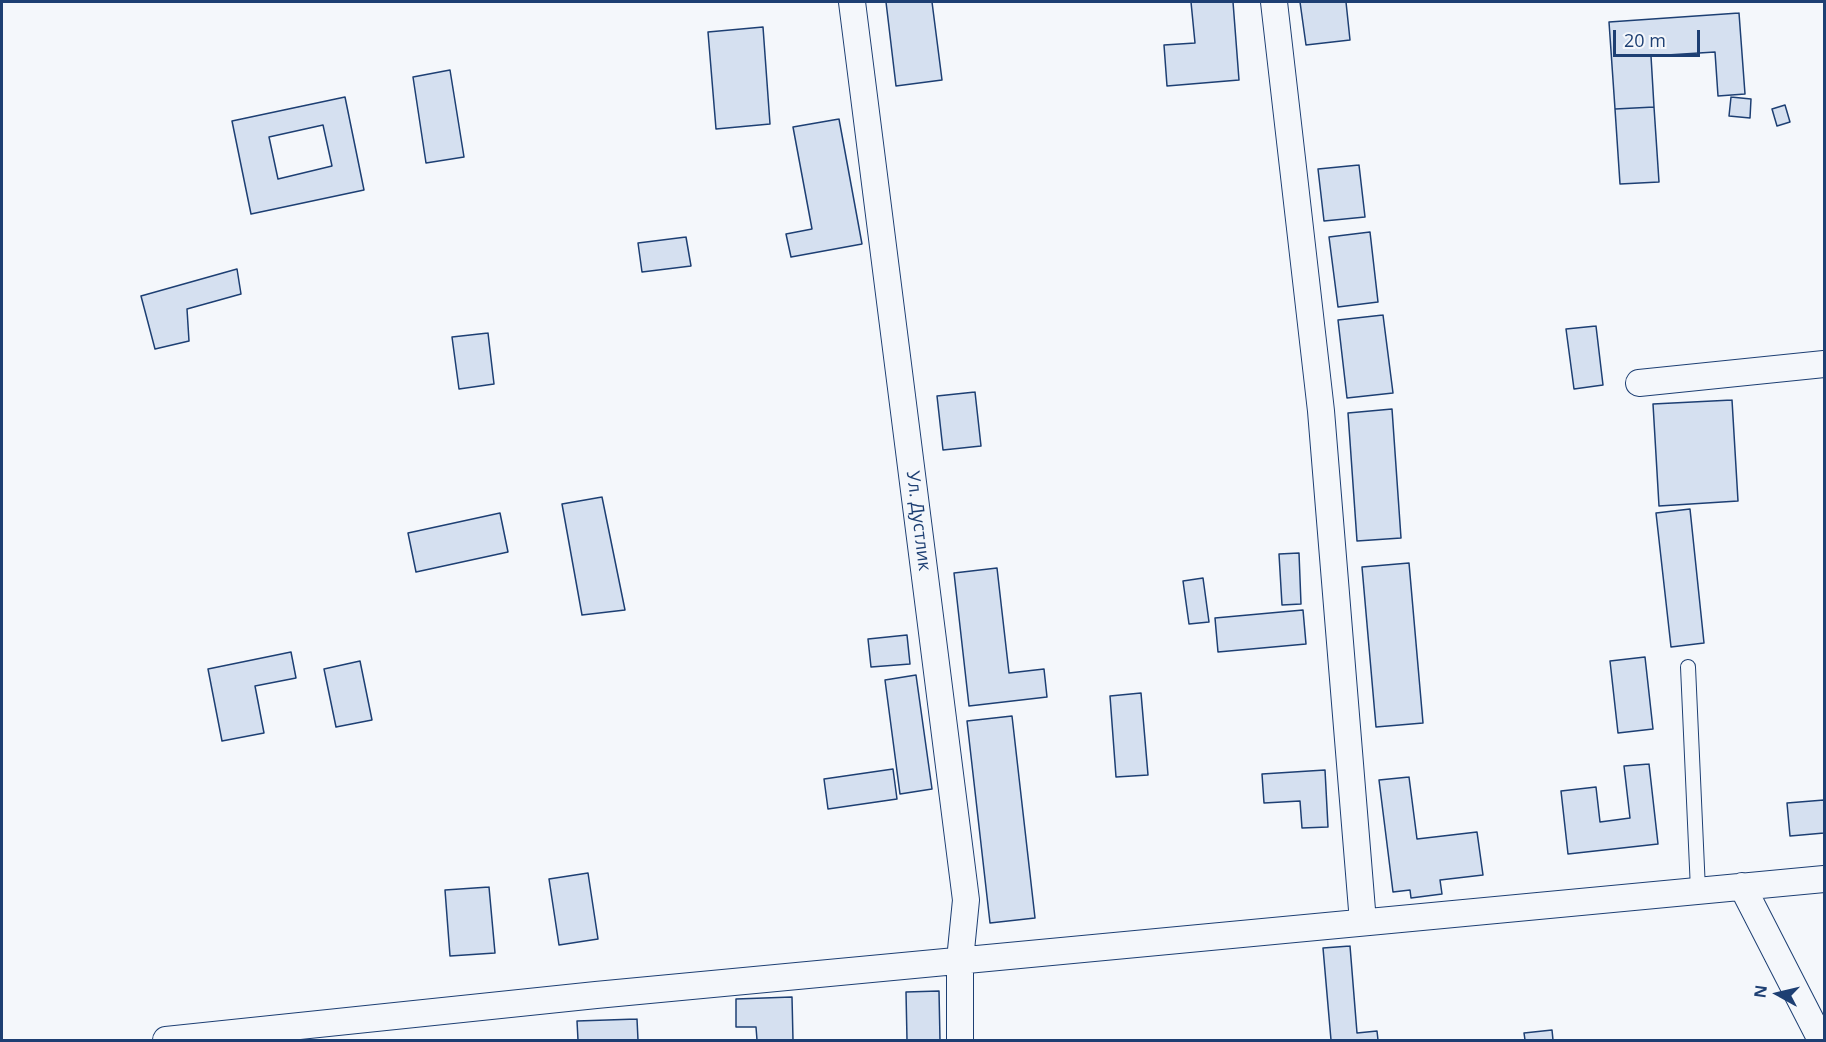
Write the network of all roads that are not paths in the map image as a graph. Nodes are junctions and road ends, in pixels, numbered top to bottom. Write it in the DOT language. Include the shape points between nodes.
graph roads {
  1 [pos="852,2"];
  2 [pos="1274,2"];
  3 [pos="1824,364"];
  4 [pos="1639,383"];
  5 [pos="1688,667"];
  6 [pos="1824,879"];
  7 [pos="1742,886"];
  8 [pos="1698,890"];
  9 [pos="1363,922"];
  10 [pos="960,960"];
  11 [pos="166,1041"];
  12 [pos="960,1041"];
  13 [pos="1821,1041"];
  1 -- 10 [label="street, Ул. Дустлик" via="966,900"];
  2 -- 9 [label="street" via="1321,411"];
  3 -- 4 [label="street"];
  5 -- 8 [label="lane"];
  6 -- 7 [label="street"];
  7 -- 8 [label="street"];
  7 -- 13 [label="street"];
  8 -- 9 [label="street"];
  9 -- 10 [label="street"];
  10 -- 11 [label="street"];
  10 -- 12 [label="street, Ул. Дустлик"];
}
